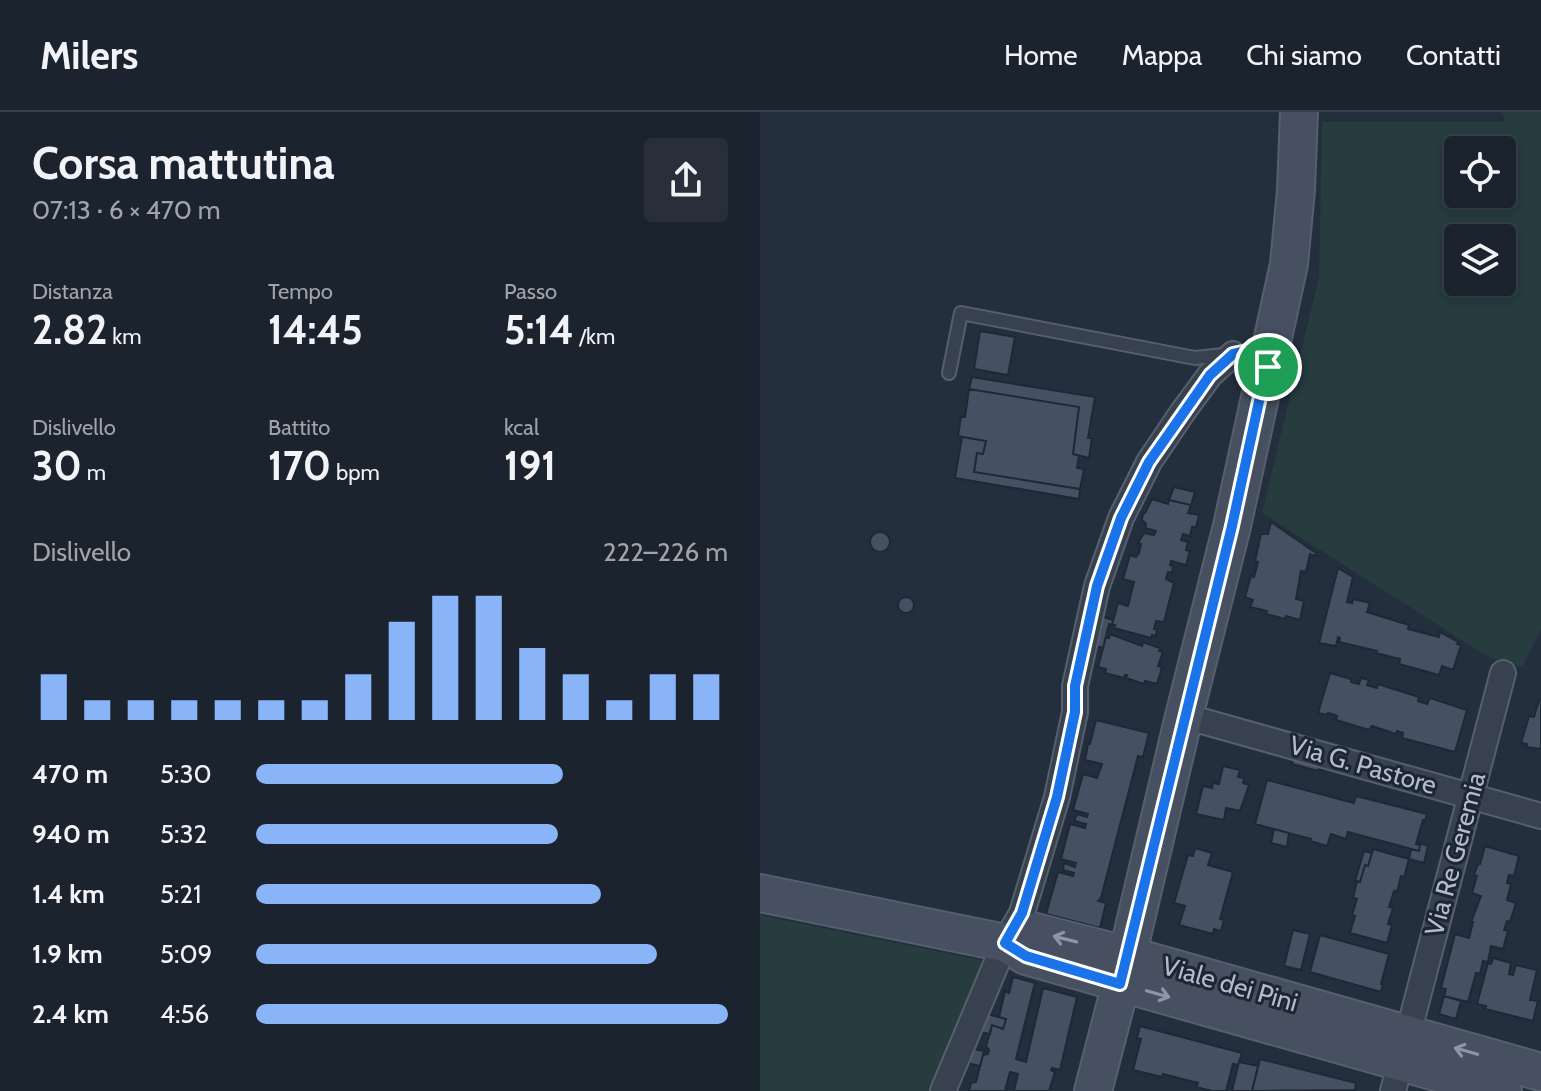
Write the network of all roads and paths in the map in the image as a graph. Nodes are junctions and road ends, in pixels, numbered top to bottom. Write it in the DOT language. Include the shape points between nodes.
graph roads {
  1 [pos="1299,112"];
  2 [pos="1271,346"];
  3 [pos="1233,354"];
  4 [pos="949,373"];
  5 [pos="1503,673"];
  6 [pos="1184,716"];
  7 [pos="1470,796"];
  8 [pos="1541,816"];
  9 [pos="760,893"];
  10 [pos="1005,943"];
  11 [pos="1123,969"];
  12 [pos="1400,1063"];
  13 [pos="1541,1072"];
  14 [pos="943,1091"];
  15 [pos="1093,1091"];
  16 [pos="1503,1091"];
  1 -- 2 [label="street" via="1289,264"];
  2 -- 3 [label="lane"];
  2 -- 6 [label="street"];
  3 -- 4 [label="lane" via="1195,358 961,313"];
  3 -- 10 [label="street" via="1182,413 1121,518 1097,586 1057,797 1022,913"];
  5 -- 7 [label="street, Via Re Geremia"];
  6 -- 7 [label="street, Via G. Pastore"];
  6 -- 11 [label="street"];
  7 -- 8 [label="street, Via G. Pastore"];
  7 -- 12 [label="street, Via Re Geremia"];
  9 -- 10 [label="street, Viale dei Pini"];
  10 -- 11 [label="street, Viale dei Pini" via="1026,956"];
  10 -- 14 [label="street"];
  11 -- 12 [label="street, Viale dei Pini"];
  11 -- 15 [label="street"];
  13 -- 12 [label="street, Viale dei Pini, one-way"];
  12 -- 16 [label="street, Viale dei Pini"];
}
